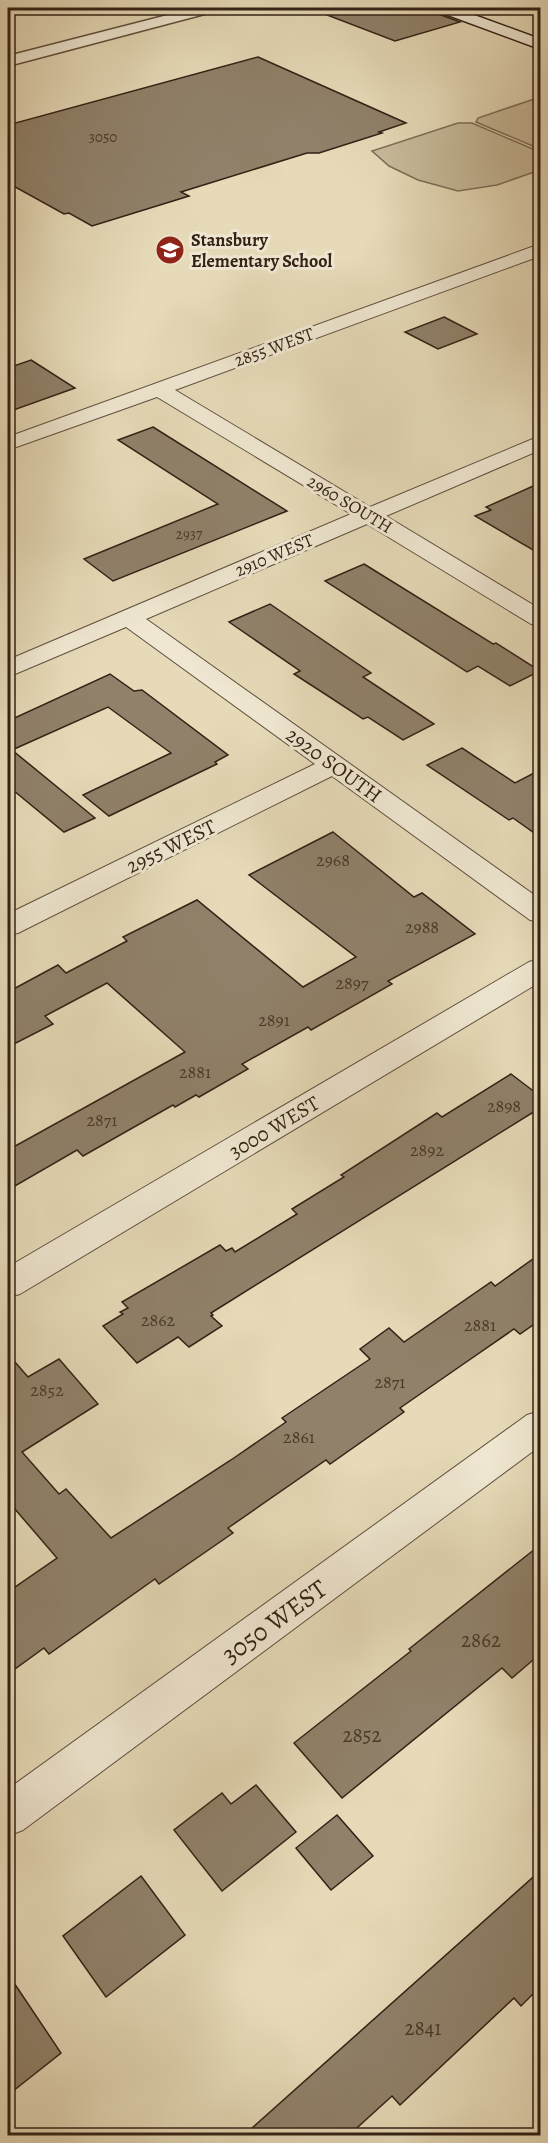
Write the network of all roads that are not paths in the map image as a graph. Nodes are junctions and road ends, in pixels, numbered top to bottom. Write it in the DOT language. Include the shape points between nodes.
graph roads {
  1 [pos="211,8"];
  2 [pos="442,8"];
  3 [pos="540,44"];
  4 [pos="8,61"];
  5 [pos="540,250"];
  6 [pos="159,389"];
  7 [pos="9,442"];
  8 [pos="540,442"];
  9 [pos="369,515"];
  10 [pos="128,617"];
  11 [pos="540,619"];
  12 [pos="8,669"];
  13 [pos="334,765"];
  14 [pos="540,913"];
  15 [pos="8,926"];
  16 [pos="540,969"];
  17 [pos="8,1284"];
  18 [pos="540,1426"];
  19 [pos="8,1815"];
  1 -- 4 [label="street"];
  2 -- 3 [label="street"];
  5 -- 6 [label="street, 2855 WEST"];
  6 -- 7 [label="street, 2855 WEST"];
  6 -- 9 [label="street, 2960 SOUTH"];
  8 -- 9 [label="street, 2910 WEST"];
  9 -- 10 [label="street, 2910 WEST"];
  9 -- 11 [label="street, 2960 SOUTH"];
  10 -- 12 [label="street, 2910 WEST"];
  10 -- 13 [label="street, 2920 SOUTH"];
  13 -- 14 [label="street, 2920 SOUTH"];
  13 -- 15 [label="street, 2955 WEST"];
  16 -- 17 [label="street, 3000 WEST"];
  18 -- 19 [label="street, 3050 WEST"];
}
